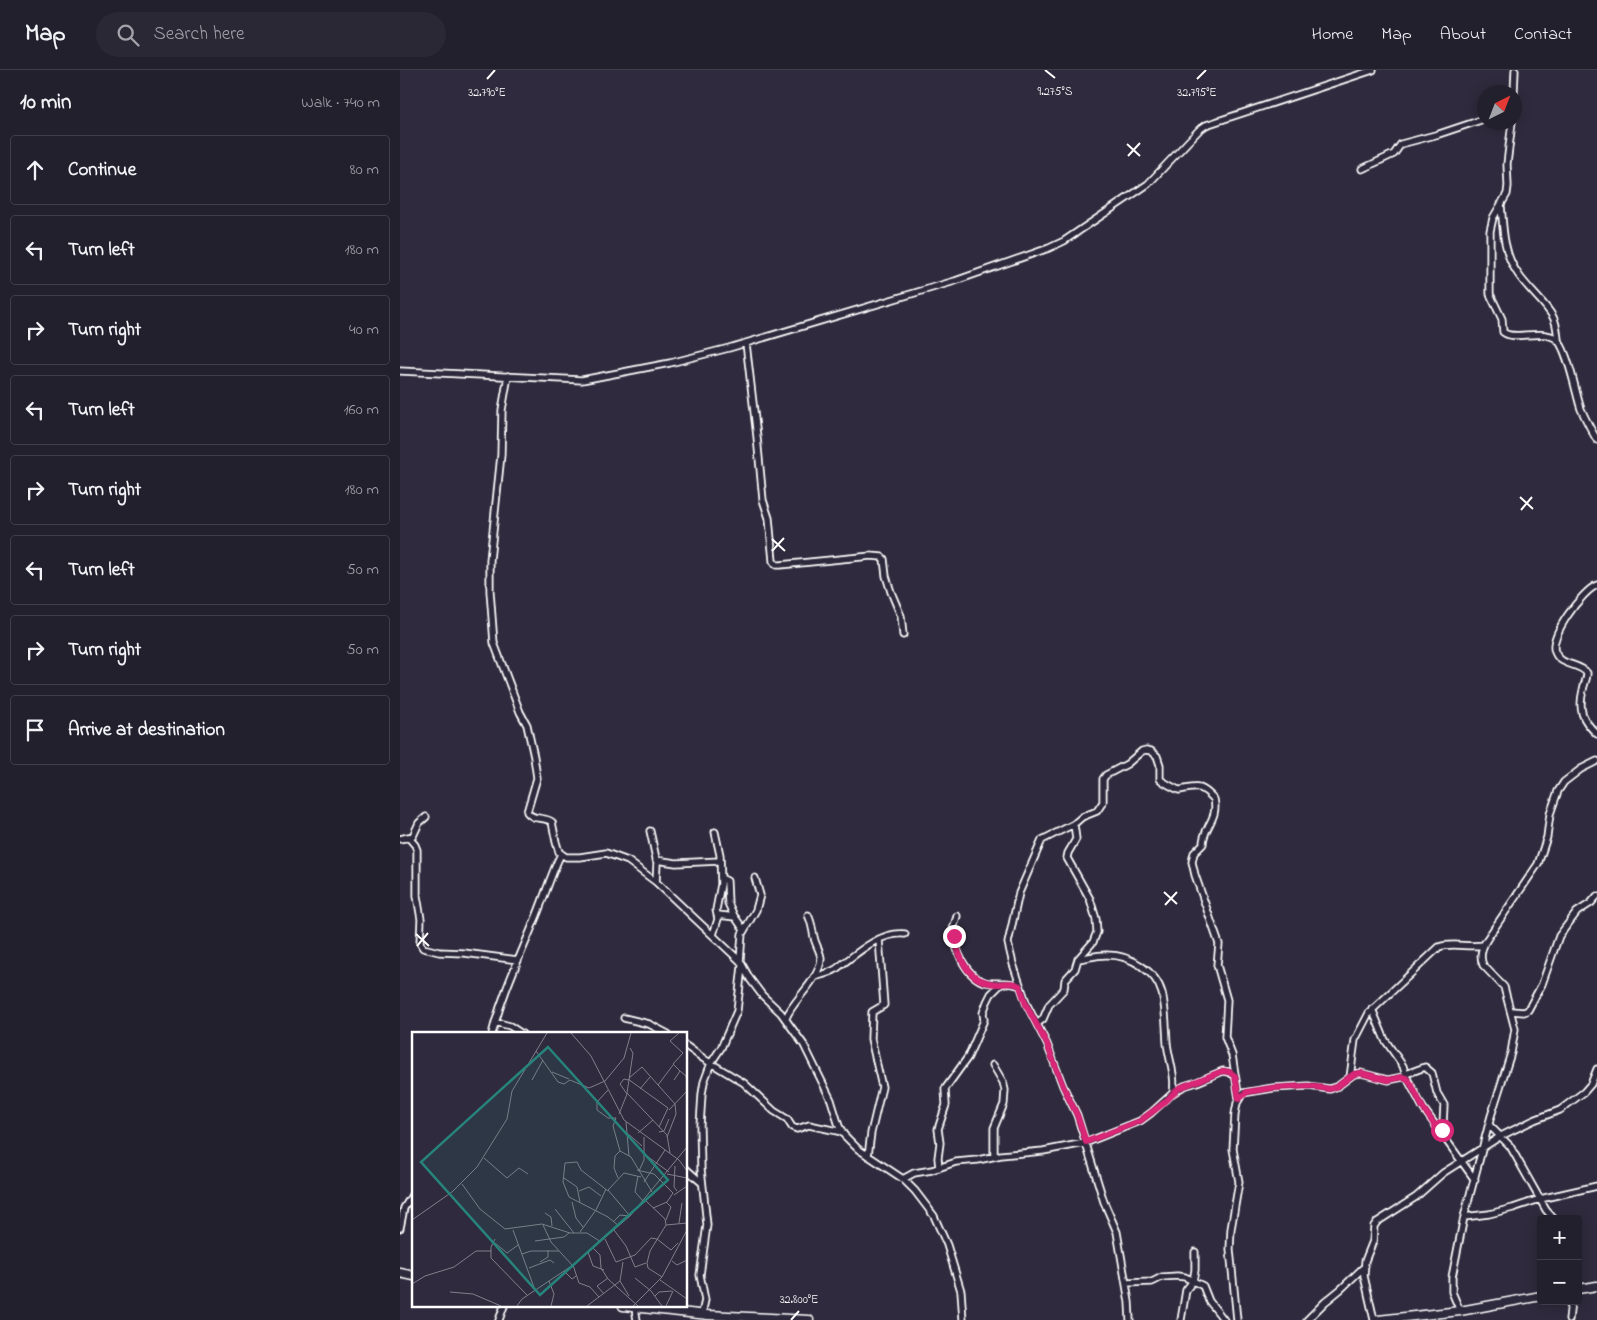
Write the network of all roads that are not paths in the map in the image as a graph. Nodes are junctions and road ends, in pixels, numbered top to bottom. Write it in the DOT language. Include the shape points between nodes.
graph roads {
  1 [pos="1373,70"];
  2 [pos="1515,70"];
  3 [pos="1514,85"];
  4 [pos="1477,121"];
  5 [pos="1511,130"];
  6 [pos="1362,168"];
  7 [pos="1501,204"];
  8 [pos="1558,340"];
  9 [pos="746,343"];
  10 [pos="400,372"];
  11 [pos="508,376"];
  12 [pos="1597,440"];
  13 [pos="1597,585"];
  14 [pos="903,635"];
  15 [pos="1597,734"];
  16 [pos="1597,761"];
  17 [pos="426,816"];
  18 [pos="1074,824"];
  19 [pos="650,831"];
  20 [pos="716,832"];
  21 [pos="409,838"];
  22 [pos="400,839"];
  23 [pos="561,854"];
  24 [pos="656,860"];
  25 [pos="720,861"];
  26 [pos="721,878"];
  27 [pos="755,878"];
  28 [pos="656,882"];
  29 [pos="1597,896"];
  30 [pos="718,915"];
  31 [pos="808,915"];
  32 [pos="734,916"];
  33 [pos="957,916"];
  34 [pos="744,930"];
  35 [pos="905,934"];
  36 [pos="713,935"];
  37 [pos="879,939"];
  38 [pos="1484,945"];
  39 [pos="1078,959"];
  40 [pos="518,960"];
  41 [pos="741,963"];
  42 [pos="814,977"];
  43 [pos="1002,984"];
  44 [pos="1020,986"];
  45 [pos="1372,1009"];
  46 [pos="1512,1011"];
  47 [pos="624,1018"];
  48 [pos="786,1018"];
  49 [pos="495,1022"];
  50 [pos="1037,1024"];
  51 [pos="492,1032"];
  52 [pos="519,1032"];
  53 [pos="664,1032"];
  54 [pos="688,1047"];
  55 [pos="711,1063"];
  56 [pos="993,1065"];
  57 [pos="1596,1074"];
  58 [pos="1235,1076"];
  59 [pos="1406,1076"];
  60 [pos="1350,1077"];
  61 [pos="1174,1093"];
  62 [pos="1239,1099"];
  63 [pos="1489,1125"];
  64 [pos="842,1132"];
  65 [pos="1440,1133"];
  66 [pos="1501,1136"];
  67 [pos="1086,1142"];
  68 [pos="1483,1148"];
  69 [pos="868,1156"];
  70 [pos="994,1156"];
  71 [pos="1462,1161"];
  72 [pos="938,1168"];
  73 [pos="688,1170"];
  74 [pos="903,1179"];
  75 [pos="1475,1180"];
  76 [pos="701,1182"];
  77 [pos="1597,1186"];
  78 [pos="412,1195"];
  79 [pos="1540,1198"];
  80 [pos="1551,1215"];
  81 [pos="1464,1217"];
  82 [pos="400,1228"];
  83 [pos="1195,1252"];
  84 [pos="1365,1266"];
  85 [pos="1193,1281"];
  86 [pos="1126,1283"];
  87 [pos="1597,1286"];
  88 [pos="1582,1288"];
  89 [pos="1537,1297"];
  90 [pos="1571,1305"];
  91 [pos="503,1308"];
  92 [pos="635,1308"];
  93 [pos="1460,1311"];
  94 [pos="706,1316"];
  95 [pos="1391,1319"];
  96 [pos="499,1320"];
  97 [pos="637,1320"];
  98 [pos="809,1320"];
  99 [pos="963,1320"];
  100 [pos="1130,1320"];
  101 [pos="1181,1320"];
  102 [pos="1224,1320"];
  103 [pos="1237,1320"];
  104 [pos="1307,1320"];
  105 [pos="1374,1320"];
  106 [pos="1378,1320"];
  107 [pos="1569,1320"];
  1 -- 9 [label="street" via="1206,126 1148,184 1049,248 955,281"];
  2 -- 3 [label="street"];
  4 -- 6 [label="street" via="1401,144 1394,154"];
  5 -- 7 [label="street" via="1508,186"];
  7 -- 8 [label="street" via="1503,237 1511,262 1553,317"];
  7 -- 8 [label="street" via="1491,225 1490,294 1502,319 1503,332 1514,336 1544,334"];
  8 -- 12 [label="street" via="1582,409"];
  9 -- 11 [label="street" via="670,363 582,380"];
  9 -- 14 [label="street" via="773,561 778,565 882,557 890,592 901,616"];
  10 -- 11 [label="street"];
  11 -- 23 [label="street" via="502,410 501,455 490,560 494,642 531,739 537,778 527,812 552,822"];
  13 -- 15 [label="street" via="1574,606 1554,648 1560,659 1587,673 1581,710 1585,722"];
  16 -- 38 [label="street" via="1581,768 1558,791 1538,864"];
  17 -- 21 [label="street"];
  18 -- 39 [label="street" via="1076,839 1067,858 1090,899 1097,932"];
  18 -- 44 [label="street" via="1042,840 1019,893 1008,943"];
  18 -- 58 [label="street" via="1101,807 1106,775 1146,750 1157,756 1162,782 1180,790 1194,786 1201,788 1214,799 1213,819 1192,862 1219,944 1217,965 1227,1000 1226,1037"];
  19 -- 24 [label="street"];
  20 -- 25 [label="street"];
  21 -- 22 [label="street"];
  21 -- 40 [label="street" via="417,850 416,896 423,948"];
  23 -- 28 [label="street" via="566,857 614,855 628,861"];
  23 -- 40 [label="street"];
  24 -- 25 [label="street" via="676,863"];
  24 -- 28 [label="street"];
  25 -- 26 [label="street"];
  26 -- 30 [label="street"];
  26 -- 32 [label="street" via="727,881 728,903"];
  27 -- 34 [label="street" via="760,895 756,910"];
  28 -- 36 [label="street"];
  29 -- 46 [label="street" via="1577,912 1562,932 1528,1010"];
  30 -- 32 [label="street"];
  30 -- 36 [label="street"];
  31 -- 42 [label="street" via="821,958"];
  32 -- 34 [label="street"];
  33 -- 43 [label="street" via="953,931 964,964 975,979"];
  34 -- 41 [label="street" via="740,943"];
  35 -- 37 [label="street"];
  36 -- 41 [label="street"];
  37 -- 42 [label="street" via="836,969"];
  37 -- 69 [label="street" via="884,1005 872,1012 870,1033 882,1087"];
  38 -- 45 [label="street" via="1438,947"];
  38 -- 46 [label="street" via="1483,965 1504,988"];
  39 -- 50 [label="street" via="1075,969 1065,980 1064,989"];
  39 -- 61 [label="street" via="1111,955 1131,960 1159,985"];
  40 -- 49 [label="street"];
  41 -- 48 [label="street" via="762,995"];
  41 -- 55 [label="street" via="737,1011"];
  42 -- 48 [label="street"];
  43 -- 44 [label="street" via="1010,982"];
  43 -- 72 [label="street" via="987,1002 984,1020 968,1057 944,1089 946,1105 938,1130"];
  44 -- 50 [label="street"];
  45 -- 59 [label="street"];
  45 -- 60 [label="street" via="1354,1040"];
  46 -- 63 [label="street" via="1515,1029 1511,1053"];
  47 -- 53 [label="street" via="649,1024"];
  48 -- 64 [label="street" via="804,1045 831,1100"];
  49 -- 51 [label="street"];
  49 -- 52 [label="street"];
  50 -- 67 [label="street"];
  54 -- 55 [label="street"];
  55 -- 64 [label="street" via="751,1088 787,1119 792,1128 810,1125"];
  55 -- 76 [label="street" via="702,1094"];
  56 -- 70 [label="street" via="1005,1090 1004,1104 994,1128"];
  57 -- 66 [label="street" via="1584,1092 1560,1110"];
  58 -- 61 [label="street" via="1219,1072"];
  58 -- 62 [label="street"];
  59 -- 60 [label="street" via="1388,1080 1361,1073"];
  59 -- 65 [label="street"];
  59 -- 65 [label="street" via="1425,1067 1430,1069 1444,1105"];
  60 -- 62 [label="street" via="1330,1089 1308,1086 1272,1088 1247,1092"];
  61 -- 67 [label="street" via="1140,1121"];
  62 -- 103 [label="street" via="1233,1149 1239,1182 1230,1249"];
  63 -- 66 [label="street"];
  63 -- 68 [label="street"];
  64 -- 69 [label="street"];
  65 -- 71 [label="street"];
  66 -- 68 [label="street"];
  66 -- 79 [label="street"];
  67 -- 70 [label="street"];
  67 -- 86 [label="street" via="1104,1202 1117,1232"];
  68 -- 71 [label="street"];
  68 -- 75 [label="street"];
  69 -- 74 [label="street"];
  70 -- 72 [label="street"];
  71 -- 75 [label="street"];
  71 -- 84 [label="street" via="1439,1175 1416,1197 1376,1222"];
  72 -- 74 [label="street"];
  73 -- 76 [label="street"];
  74 -- 99 [label="street" via="924,1201 946,1241 961,1291"];
  75 -- 81 [label="street"];
  76 -- 94 [label="street" via="707,1225 700,1275"];
  77 -- 79 [label="street"];
  78 -- 82 [label="street" via="404,1208"];
  79 -- 80 [label="street"];
  79 -- 81 [label="street" via="1505,1210"];
  81 -- 93 [label="street" via="1451,1285"];
  83 -- 85 [label="street"];
  84 -- 104 [label="street"];
  84 -- 105 [label="street" via="1364,1276"];
  85 -- 86 [label="street" via="1178,1276"];
  85 -- 101 [label="street" via="1186,1290"];
  85 -- 102 [label="street" via="1203,1286 1209,1301"];
  86 -- 100 [label="street"];
  87 -- 88 [label="street"];
  89 -- 93 [label="street"];
  90 -- 107 [label="street"];
  91 -- 96 [label="street"];
  92 -- 94 [label="street"];
  92 -- 97 [label="street"];
  93 -- 95 [label="street"];
  94 -- 98 [label="street"];
  95 -- 106 [label="street"];
}
